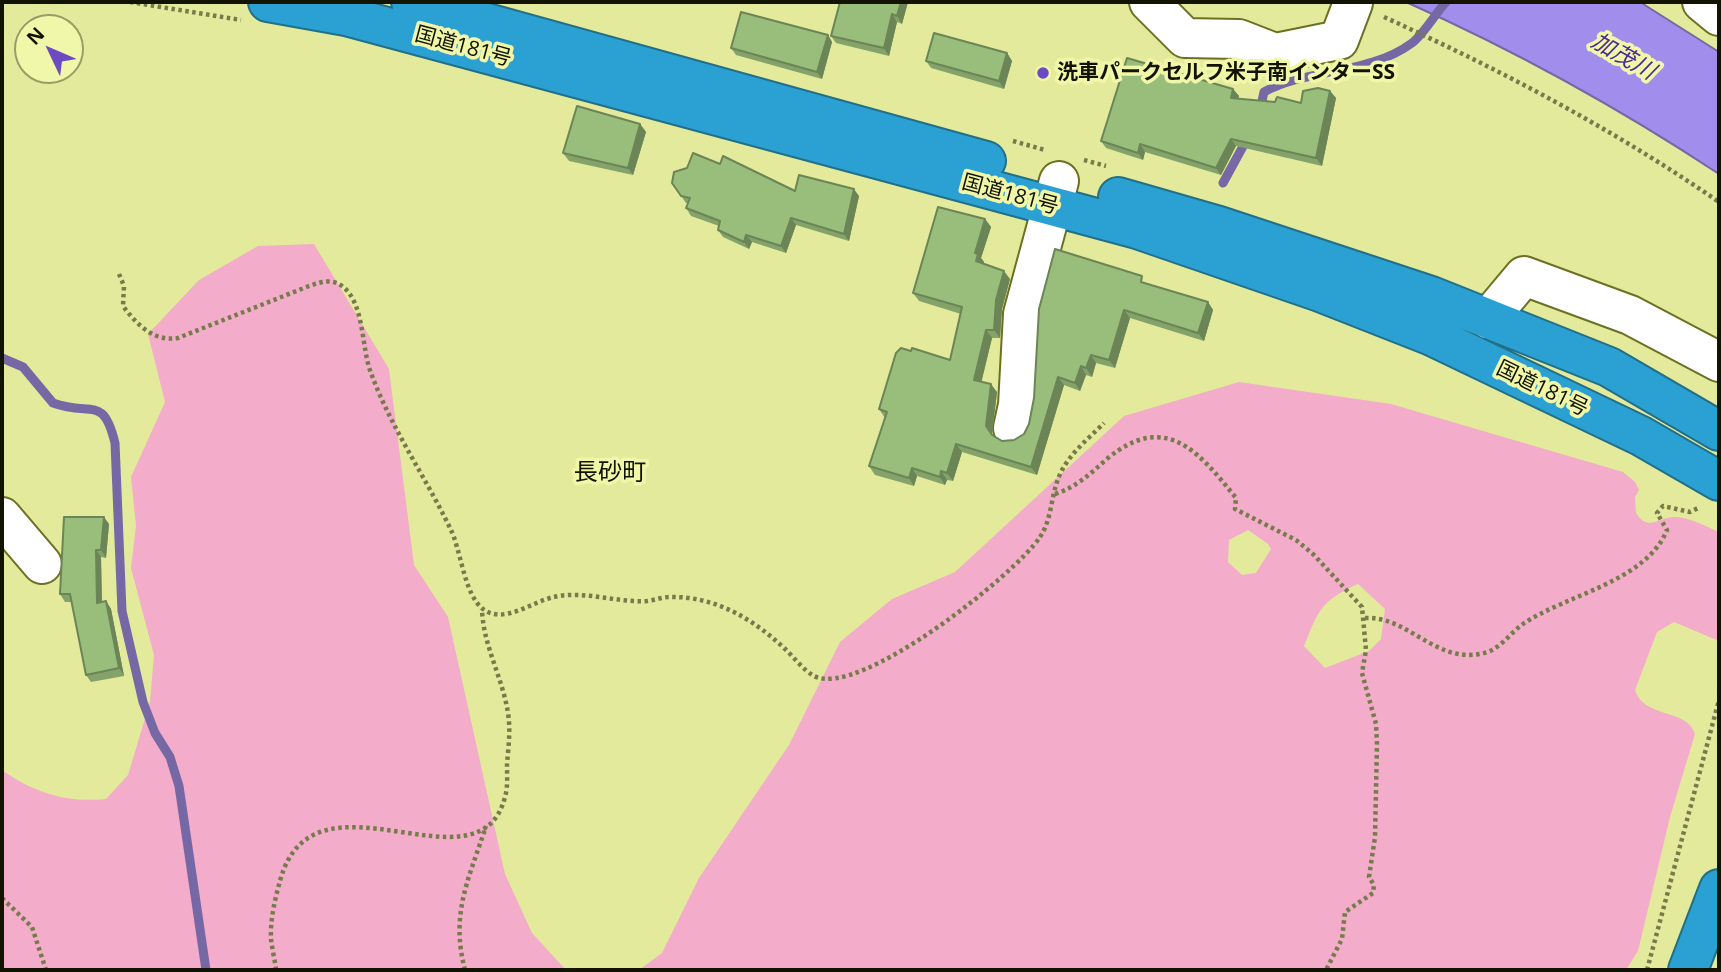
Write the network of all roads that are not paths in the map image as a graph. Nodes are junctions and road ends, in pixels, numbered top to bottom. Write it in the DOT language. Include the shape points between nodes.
graph roads {
  1 [pos="268,2"];
  2 [pos="411,2"];
  3 [pos="1149,2"];
  4 [pos="1702,2"];
  5 [pos="1353,3"];
  6 [pos="1719,16"];
  7 [pos="1056,194"];
  8 [pos="1489,319"];
  9 [pos="1719,362"];
  10 [pos="1013,428"];
  11 [pos="1719,431"];
  12 [pos="1713,493"];
  13 [pos="2,517"];
  14 [pos="42,564"];
  15 [pos="1719,889"];
  16 [pos="1719,941"];
  17 [pos="1688,970"];
  18 [pos="1709,970"];
  1 -- 7 [label="highway, 国道181号" via="360,19"];
  2 -- 7 [label="highway, 国道181号"];
  3 -- 5 [label="street" via="1185,38 1239,39 1275,53 1339,40"];
  4 -- 6 [label="street"];
  7 -- 8 [label="highway, 国道181号" via="1219,226"];
  7 -- 10 [label="street" via="1023,314"];
  7 -- 12 [label="highway, 国道181号" via="1432,336 1641,436"];
  8 -- 9 [label="street" via="1524,276 1630,315"];
  8 -- 11 [label="highway, 国道181号" via="1609,367"];
  13 -- 14 [label="street"];
  15 -- 17 [label="highway"];
  16 -- 18 [label="highway"];
}
